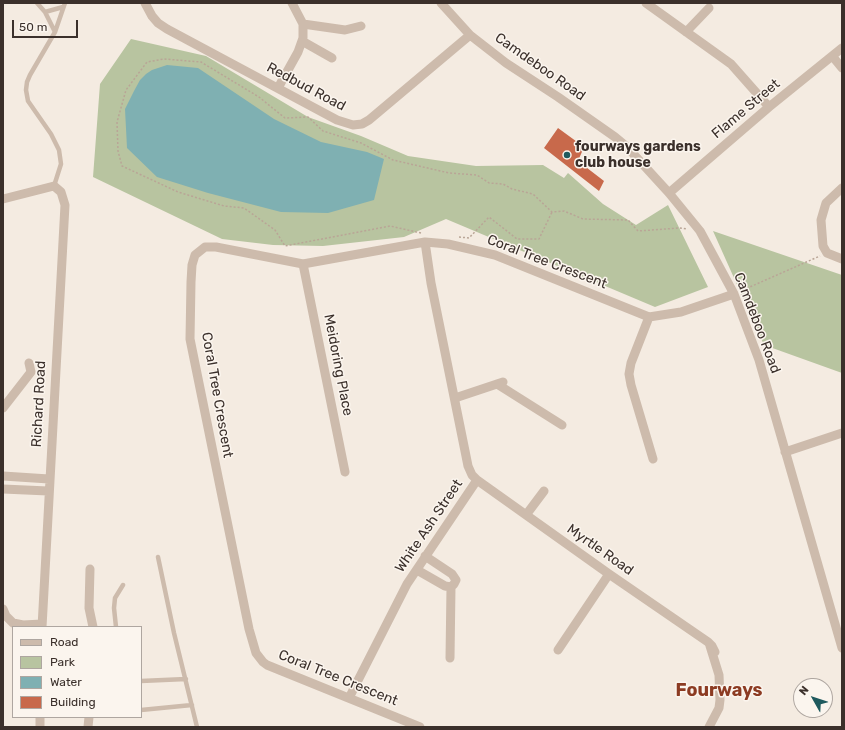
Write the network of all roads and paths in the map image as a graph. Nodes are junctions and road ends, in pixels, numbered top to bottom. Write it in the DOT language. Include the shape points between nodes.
graph roads {
  1 [pos="37,3"];
  2 [pos="145,3"];
  3 [pos="292,3"];
  4 [pos="441,3"];
  5 [pos="646,3"];
  6 [pos="64,5"];
  7 [pos="709,8"];
  8 [pos="46,12"];
  9 [pos="303,24"];
  10 [pos="361,26"];
  11 [pos="55,32"];
  12 [pos="686,32"];
  13 [pos="470,35"];
  14 [pos="302,41"];
  15 [pos="842,48"];
  16 [pos="833,57"];
  17 [pos="332,58"];
  18 [pos="842,68"];
  19 [pos="278,88"];
  20 [pos="769,107"];
  21 [pos="54,186"];
  22 [pos="842,188"];
  23 [pos="669,193"];
  24 [pos="3,199"];
  25 [pos="552,212"];
  26 [pos="700,231"];
  27 [pos="422,233"];
  28 [pos="453,236"];
  29 [pos="425,242"];
  30 [pos="827,253"];
  31 [pos="842,259"];
  32 [pos="303,264"];
  33 [pos="734,294"];
  34 [pos="649,317"];
  35 [pos="29,364"];
  36 [pos="455,398"];
  37 [pos="3,408"];
  38 [pos="562,425"];
  39 [pos="842,433"];
  40 [pos="785,452"];
  41 [pos="654,459"];
  42 [pos="345,472"];
  43 [pos="3,476"];
  44 [pos="49,479"];
  45 [pos="477,480"];
  46 [pos="3,489"];
  47 [pos="48,491"];
  48 [pos="544,492"];
  49 [pos="526,515"];
  50 [pos="425,556"];
  51 [pos="158,557"];
  52 [pos="90,569"];
  53 [pos="416,570"];
  54 [pos="609,574"];
  55 [pos="123,585"];
  56 [pos="451,587"];
  57 [pos="3,609"];
  58 [pos="42,625"];
  59 [pos="93,626"];
  60 [pos="116,626"];
  61 [pos="842,648"];
  62 [pos="558,650"];
  63 [pos="450,658"];
  64 [pos="186,679"];
  65 [pos="142,681"];
  66 [pos="349,698"];
  67 [pos="192,705"];
  68 [pos="142,710"];
  69 [pos="197,727"];
  70 [pos="420,727"];
  71 [pos="709,727"];
  1 -- 8 [label="lane"];
  2 -- 19 [label="street, Redbud Road" via="152,16 167,29"];
  3 -- 9 [label="street"];
  4 -- 13 [label="street, Camdeboo Road"];
  5 -- 12 [label="street"];
  6 -- 8 [label="lane"];
  6 -- 11 [label="lane"];
  7 -- 12 [label="street"];
  8 -- 11 [label="lane"];
  9 -- 10 [label="street" via="345,30"];
  9 -- 14 [label="street"];
  11 -- 21 [label="lane" via="30,75 26,90 28,101 59,150 60,164"];
  12 -- 20 [label="street" via="731,64"];
  13 -- 19 [label="street, Redbud Road" via="362,124 341,122"];
  13 -- 23 [label="street, Camdeboo Road" via="506,63 615,136"];
  14 -- 17 [label="street"];
  14 -- 19 [label="street"];
  15 -- 16 [label="street, Flame Street"];
  16 -- 18 [label="street"];
  16 -- 20 [label="street, Flame Street"];
  20 -- 23 [label="street, Flame Street"];
  21 -- 24 [label="street"];
  21 -- 44 [label="street, Richard Road" via="61,192 65,205"];
  22 -- 30 [label="street" via="826,203 821,220 823,246"];
  23 -- 26 [label="street, Camdeboo Road"];
  25 -- 26 [label="path" via="564,211 583,219 628,220 638,231 679,228"];
  25 -- 27 [label="path" via="533,194 503,184 489,183 478,175 449,173 393,160 361,144 323,131 308,117 285,118 259,97 201,62 164,59 147,62 126,90 117,122 118,151 122,166 178,192 224,206 244,208 275,230 285,246 390,226"];
  25 -- 28 [label="path" via="539,239 517,239 489,217 468,238"];
  26 -- 33 [label="street, Camdeboo Road"];
  29 -- 32 [label="street, Coral Tree Crescent"];
  29 -- 34 [label="street, Coral Tree Crescent" via="448,244 495,255"];
  29 -- 36 [label="street, White Ash Street"];
  30 -- 31 [label="street"];
  30 -- 33 [label="path"];
  32 -- 42 [label="street, Meidoring Place"];
  32 -- 66 [label="street, Coral Tree Crescent" via="205,247 195,256 192,265 190,339 247,621 256,653 267,665"];
  33 -- 34 [label="street" via="681,312"];
  33 -- 40 [label="street, Camdeboo Road" via="758,360"];
  34 -- 41 [label="street" via="629,374"];
  35 -- 37 [label="street" via="31,372"];
  36 -- 38 [label="street" via="500,383"];
  36 -- 45 [label="street, White Ash Street" via="468,466"];
  39 -- 40 [label="street"];
  40 -- 61 [label="street, Camdeboo Road"];
  43 -- 44 [label="street"];
  44 -- 47 [label="street, Richard Road"];
  45 -- 49 [label="street, Myrtle Road"];
  45 -- 50 [label="street, White Ash Street"];
  46 -- 47 [label="street"];
  47 -- 58 [label="street, Richard Road"];
  48 -- 49 [label="street"];
  49 -- 54 [label="street, Myrtle Road"];
  50 -- 53 [label="street, White Ash Street"];
  50 -- 56 [label="street" via="454,576 456,580"];
  51 -- 64 [label="lane"];
  52 -- 59 [label="street" via="89,608"];
  53 -- 56 [label="street"];
  53 -- 66 [label="street, White Ash Street" via="390,615"];
  54 -- 62 [label="street"];
  54 -- 71 [label="street, Myrtle Road" via="708,642 719,675 720,700 719,708"];
  55 -- 60 [label="lane" via="114,608"];
  56 -- 63 [label="street"];
  57 -- 58 [label="street" via="13,623"];
  64 -- 65 [label="lane"];
  64 -- 67 [label="lane"];
  66 -- 70 [label="street, Coral Tree Crescent"];
  67 -- 68 [label="lane"];
  67 -- 69 [label="lane"];
}
